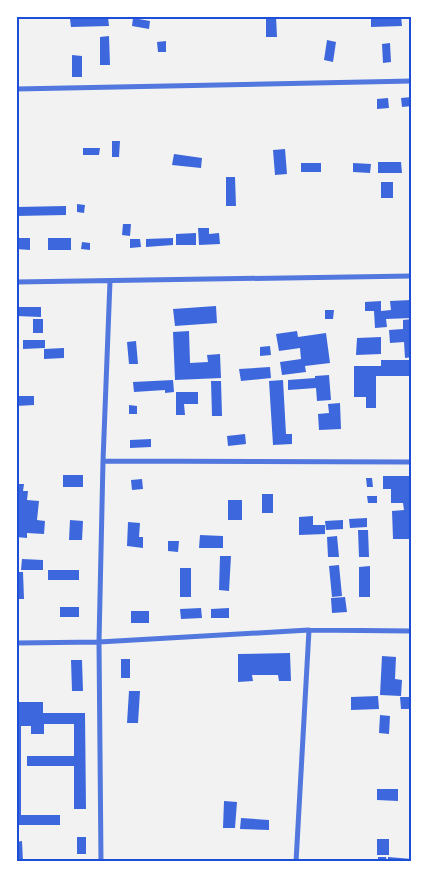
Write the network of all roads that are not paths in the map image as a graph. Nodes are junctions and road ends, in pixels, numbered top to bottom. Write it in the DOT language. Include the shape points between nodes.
graph roads {
  1 [pos="412,81"];
  2 [pos="16,89"];
  3 [pos="412,276"];
  4 [pos="110,281"];
  5 [pos="16,282"];
  6 [pos="103,461"];
  7 [pos="412,462"];
  8 [pos="309,630"];
  9 [pos="412,631"];
  10 [pos="99,642"];
  11 [pos="16,643"];
  12 [pos="101,862"];
  13 [pos="296,862"];
  1 -- 2 [label="street"];
  3 -- 4 [label="street"];
  4 -- 5 [label="street"];
  4 -- 6 [label="street"];
  6 -- 7 [label="street"];
  6 -- 10 [label="street"];
  8 -- 9 [label="street"];
  8 -- 10 [label="street"];
  8 -- 13 [label="street"];
  10 -- 11 [label="street"];
  10 -- 12 [label="street"];
}
